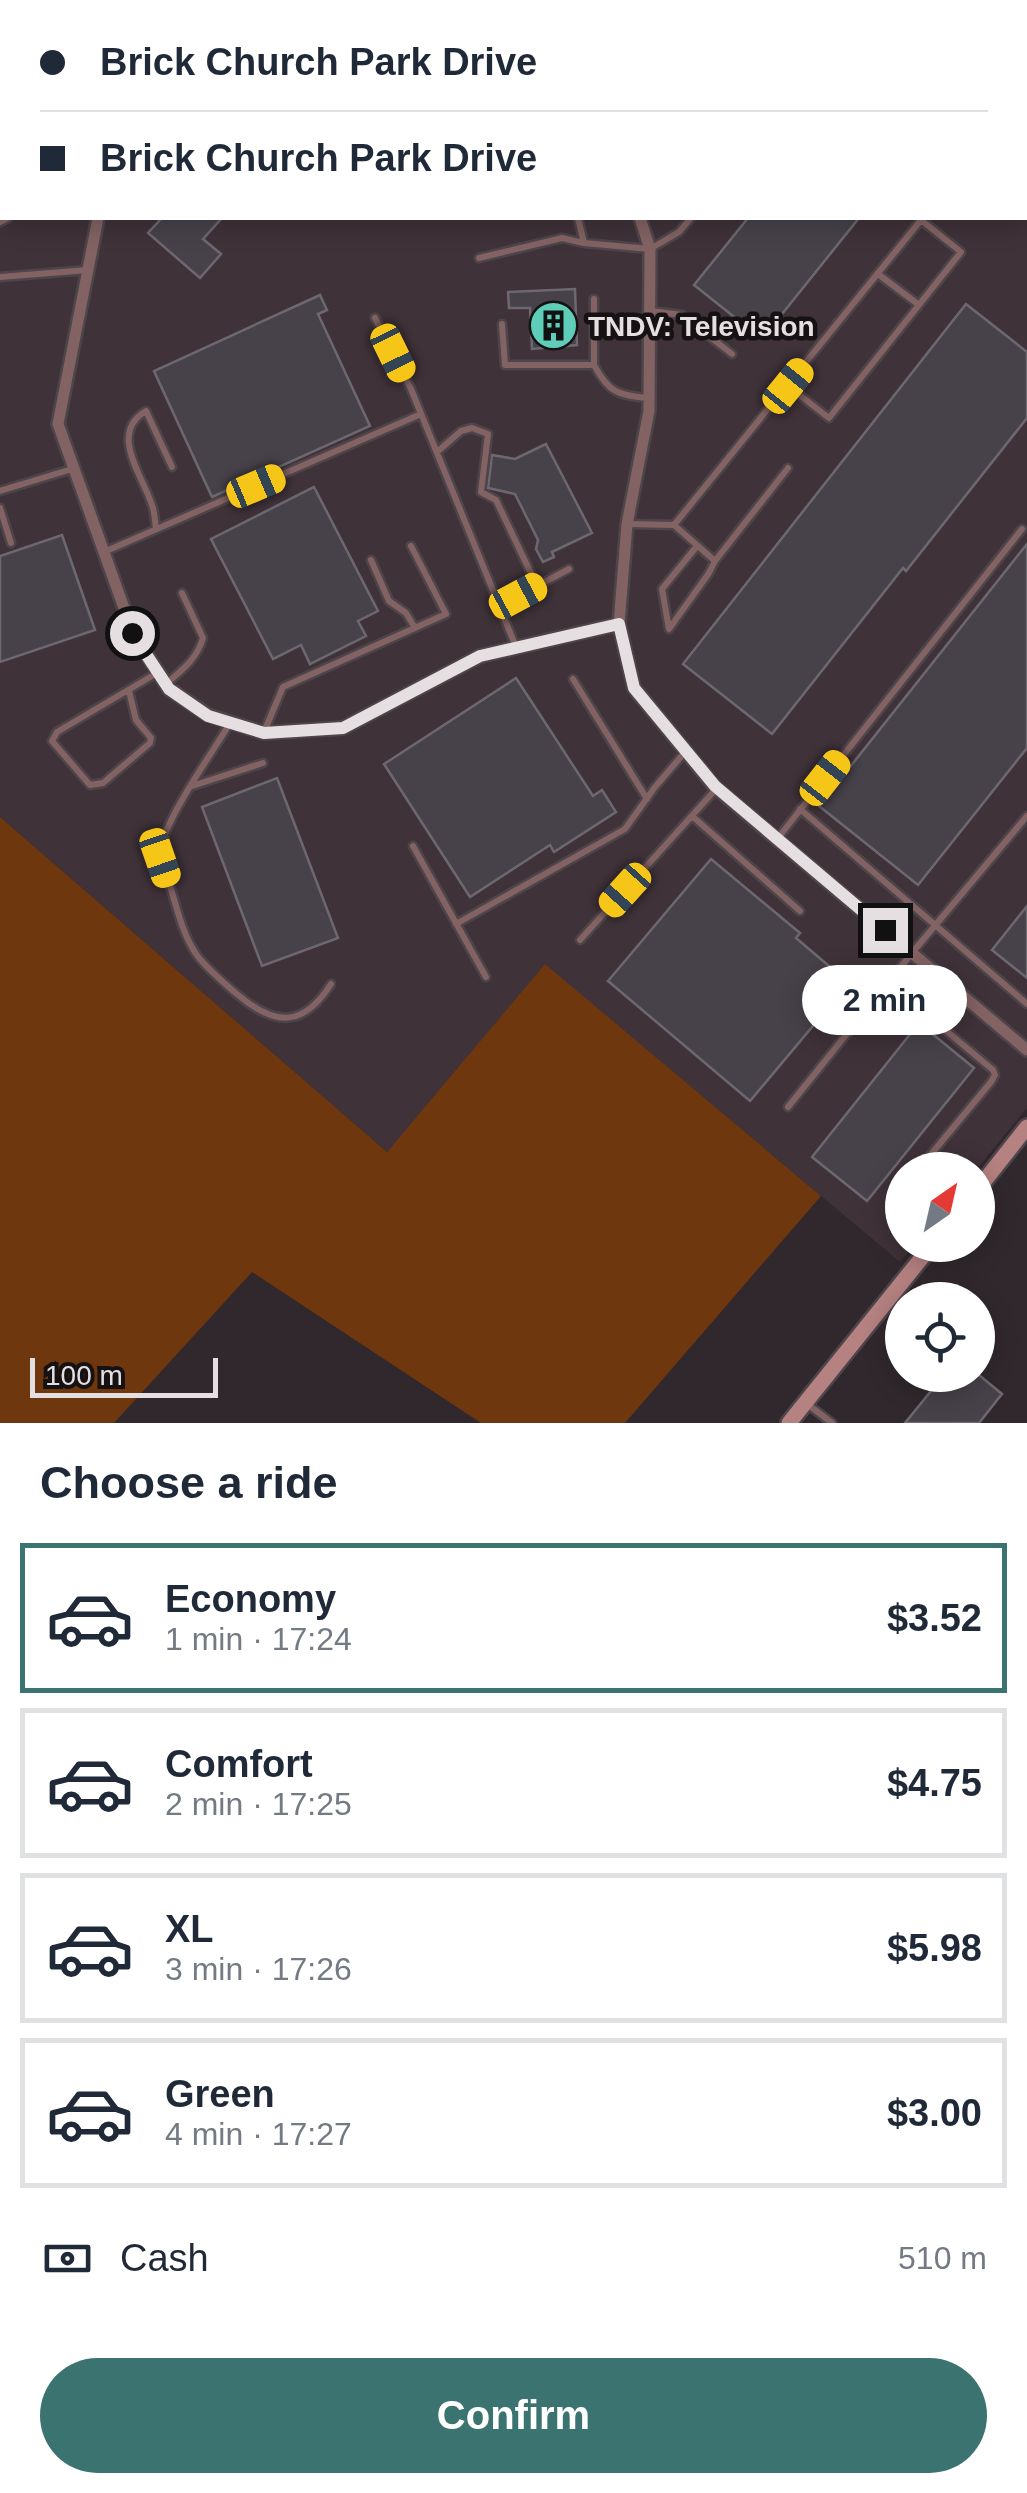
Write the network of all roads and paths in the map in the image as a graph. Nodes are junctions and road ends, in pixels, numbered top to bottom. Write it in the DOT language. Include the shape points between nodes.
graph roads {
  1 [pos="98,220"];
  2 [pos="578,220"];
  3 [pos="641,220"];
  4 [pos="689,220"];
  5 [pos="584,243"];
  6 [pos="650,249"];
  7 [pos="478,258"];
  8 [pos="88,270"];
  9 [pos="878,274"];
  10 [pos="0,277"];
  11 [pos="594,299"];
  12 [pos="919,305"];
  13 [pos="650,311"];
  14 [pos="376,318"];
  15 [pos="502,324"];
  16 [pos="732,354"];
  17 [pos="594,365"];
  18 [pos="788,386"];
  19 [pos="649,398"];
  20 [pos="422,414"];
  21 [pos="437,452"];
  22 [pos="172,467"];
  23 [pos="74,468"];
  24 [pos="788,468"];
  25 [pos="0,491"];
  26 [pos="0,508"];
  27 [pos="627,524"];
  28 [pos="674,525"];
  29 [pos="1022,529"];
  30 [pos="156,530"];
  31 [pos="11,543"];
  32 [pos="411,546"];
  33 [pos="697,546"];
  34 [pos="104,552"];
  35 [pos="371,560"];
  36 [pos="715,561"];
  37 [pos="569,569"];
  38 [pos="537,586"];
  39 [pos="182,594"];
  40 [pos="500,606"];
  41 [pos="619,624"];
  42 [pos="415,628"];
  43 [pos="517,648"];
  44 [pos="162,678"];
  45 [pos="572,679"];
  46 [pos="129,692"];
  47 [pos="230,722"];
  48 [pos="264,733"];
  49 [pos="686,752"];
  50 [pos="263,763"];
  51 [pos="191,786"];
  52 [pos="717,788"];
  53 [pos="647,798"];
  54 [pos="800,809"];
  55 [pos="692,816"];
  56 [pos="1027,816"];
  57 [pos="777,839"];
  58 [pos="413,846"];
  59 [pos="800,911"];
  60 [pos="456,924"];
  61 [pos="935,925"];
  62 [pos="580,940"];
  63 [pos="912,953"];
  64 [pos="486,977"];
  65 [pos="888,982"];
  66 [pos="332,984"];
  67 [pos="1027,1004"];
  68 [pos="1027,1050"];
  69 [pos="788,1108"];
  70 [pos="1024,1136"];
  71 [pos="933,1152"];
  72 [pos="995,1169"];
  73 [pos="918,1262"];
  74 [pos="806,1402"];
  75 [pos="789,1423"];
  76 [pos="832,1423"];
  1 -- 8 [label="street"];
  2 -- 5 [label="lane"];
  3 -- 6 [label="street"];
  4 -- 6 [label="lane"];
  5 -- 6 [label="lane"];
  5 -- 7 [label="lane" via="562,238"];
  6 -- 13 [label="street"];
  8 -- 10 [label="lane"];
  8 -- 23 [label="street" via="58,424"];
  9 -- 12 [label="lane"];
  9 -- 12 [label="lane" via="922,220 962,252"];
  9 -- 18 [label="lane"];
  11 -- 17 [label="lane"];
  12 -- 18 [label="lane" via="829,418"];
  13 -- 16 [label="lane" via="682,315"];
  13 -- 19 [label="street"];
  14 -- 20 [label="lane"];
  15 -- 17 [label="lane" via="505,365"];
  17 -- 19 [label="lane" via="615,392"];
  18 -- 28 [label="lane"];
  19 -- 27 [label="street"];
  20 -- 21 [label="lane"];
  20 -- 30 [label="lane"];
  21 -- 38 [label="lane" via="460,431 488,434 481,492 496,500"];
  21 -- 40 [label="lane"];
  22 -- 30 [label="lane" via="146,410 132,423 129,450"];
  23 -- 25 [label="lane"];
  23 -- 34 [label="street"];
  24 -- 36 [label="lane"];
  26 -- 31 [label="lane"];
  27 -- 28 [label="lane"];
  27 -- 41 [label="street"];
  28 -- 33 [label="lane"];
  29 -- 54 [label="lane"];
  30 -- 34 [label="lane"];
  32 -- 42 [label="lane" via="446,614"];
  33 -- 36 [label="lane"];
  33 -- 36 [label="lane" via="662,590 670,629"];
  34 -- 44 [label="street" via="132,633"];
  35 -- 42 [label="lane" via="389,602"];
  37 -- 38 [label="lane"];
  38 -- 40 [label="lane"];
  39 -- 44 [label="lane" via="203,638 190,662"];
  40 -- 43 [label="lane"];
  41 -- 43 [label="street"];
  41 -- 49 [label="street" via="634,688"];
  42 -- 48 [label="lane" via="283,687"];
  43 -- 48 [label="street" via="480,656 343,728"];
  44 -- 46 [label="lane"];
  44 -- 47 [label="street" via="208,716"];
  45 -- 53 [label="lane"];
  46 -- 46 [label="lane" via="52,741 90,785 102,783 150,744"];
  47 -- 48 [label="street"];
  47 -- 51 [label="lane"];
  49 -- 52 [label="street"];
  49 -- 53 [label="lane"];
  50 -- 51 [label="lane"];
  51 -- 66 [label="lane" via="163,836 160,858 199,957 258,1011 283,1018 303,1014"];
  52 -- 55 [label="lane"];
  52 -- 57 [label="street"];
  53 -- 60 [label="lane" via="625,828"];
  54 -- 57 [label="lane"];
  54 -- 61 [label="lane"];
  55 -- 59 [label="lane"];
  55 -- 62 [label="lane"];
  56 -- 61 [label="lane"];
  57 -- 63 [label="street"];
  58 -- 60 [label="lane"];
  60 -- 64 [label="lane"];
  61 -- 63 [label="lane"];
  61 -- 67 [label="lane"];
  63 -- 65 [label="lane"];
  63 -- 68 [label="street"];
  65 -- 69 [label="lane"];
  65 -- 71 [label="lane" via="995,1075"];
  70 -- 72 [label="main road"];
  73 -- 74 [label="main road"];
  74 -- 75 [label="main road"];
  74 -- 76 [label="lane"];
}
